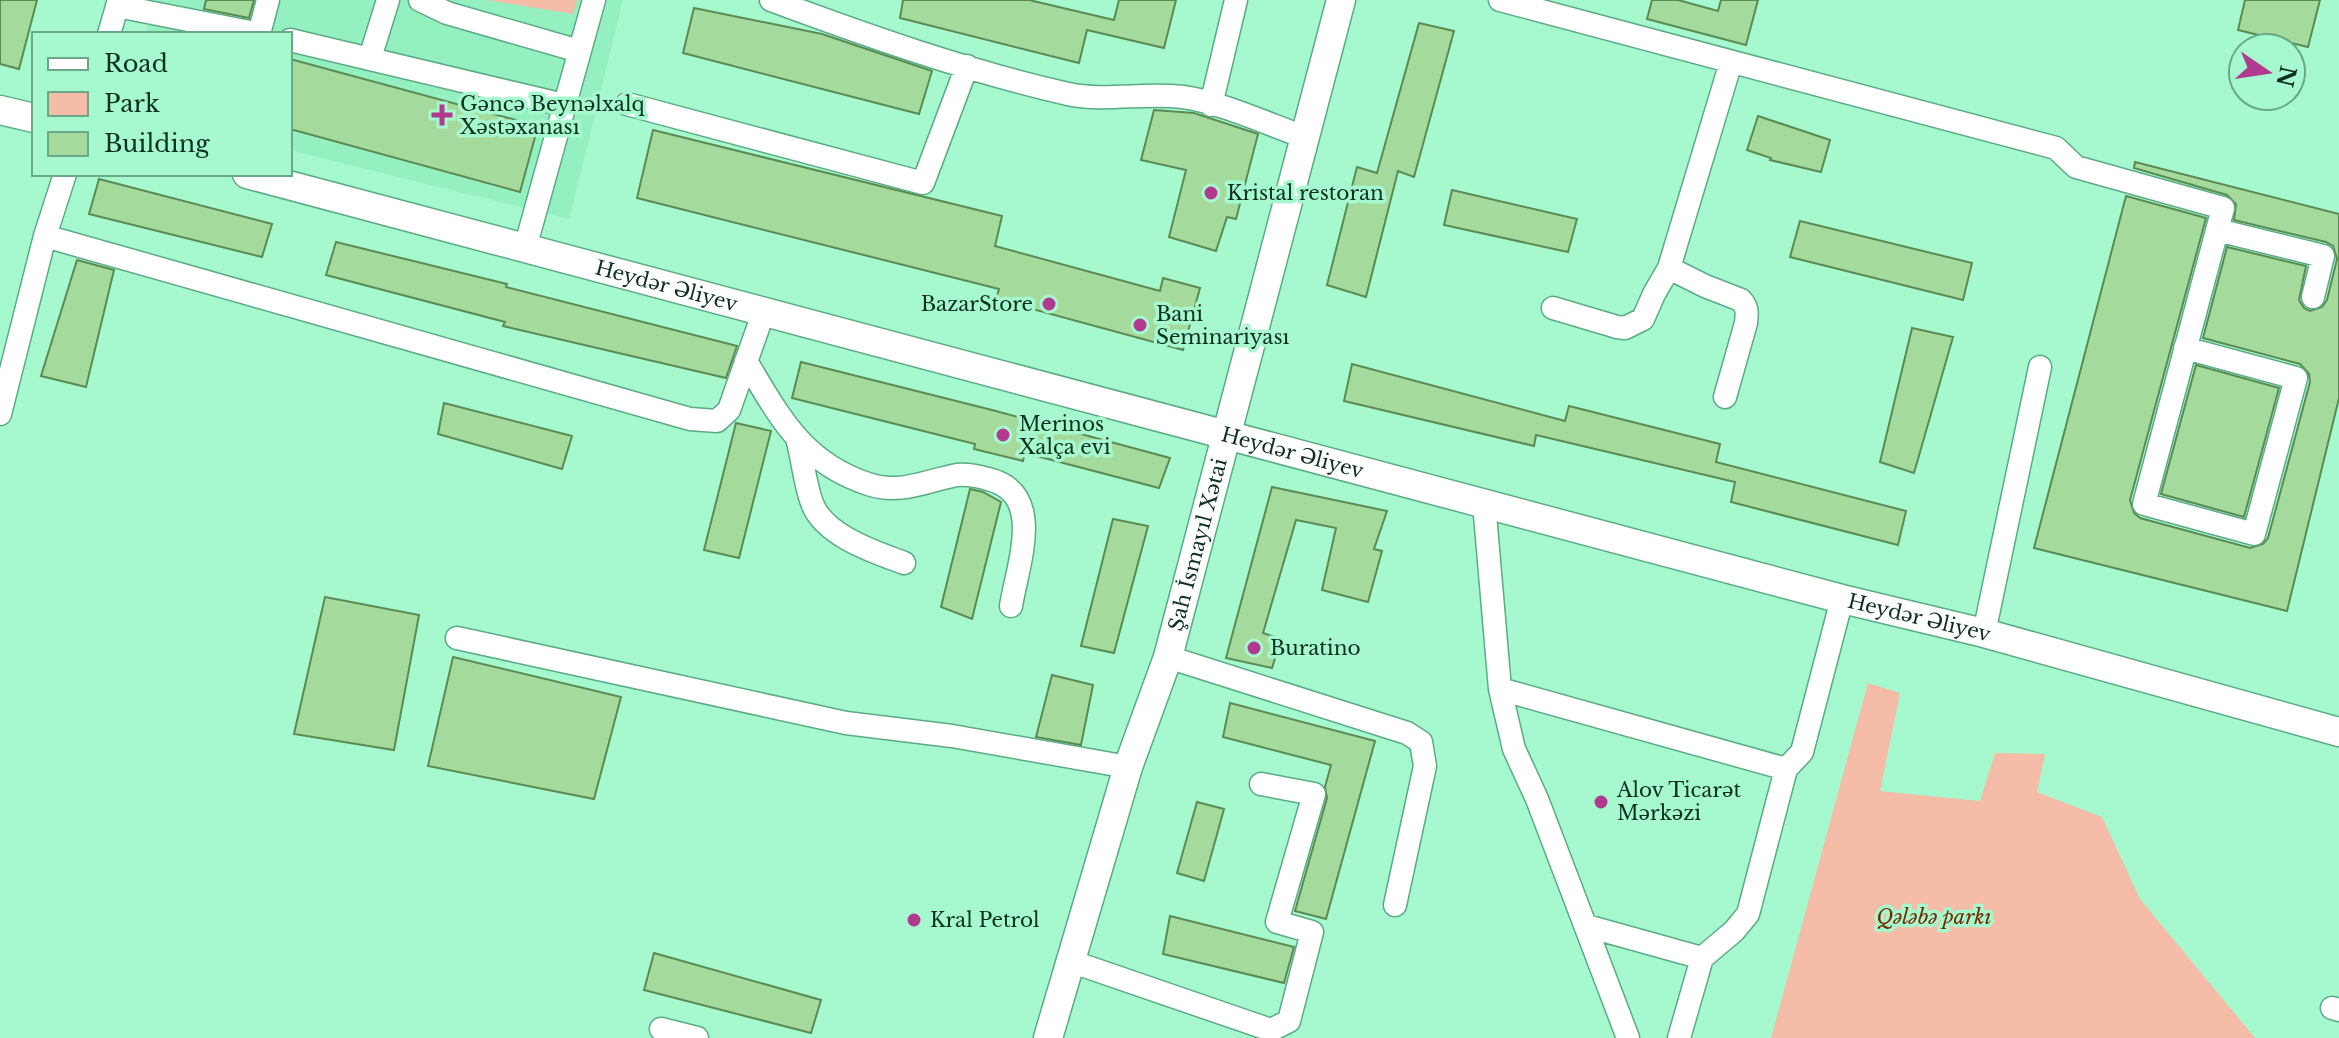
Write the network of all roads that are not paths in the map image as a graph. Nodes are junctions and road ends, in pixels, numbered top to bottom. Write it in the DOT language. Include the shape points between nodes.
graph roads {
  1 [pos="268,0"];
  2 [pos="388,0"];
  3 [pos="420,0"];
  4 [pos="594,0"];
  5 [pos="771,0"];
  6 [pos="1236,0"];
  7 [pos="1341,0"];
  8 [pos="1500,0"];
  9 [pos="118,3"];
  10 [pos="110,32"];
  11 [pos="251,32"];
  12 [pos="260,32"];
  13 [pos="292,40"];
  14 [pos="579,51"];
  15 [pos="370,58"];
  16 [pos="1731,62"];
  17 [pos="967,66"];
  18 [pos="627,104"];
  19 [pos="564,105"];
  20 [pos="1211,105"];
  21 [pos="0,110"];
  22 [pos="32,118"];
  23 [pos="1304,137"];
  24 [pos="64,176"];
  25 [pos="255,176"];
  26 [pos="2217,230"];
  27 [pos="45,236"];
  28 [pos="525,248"];
  29 [pos="1669,268"];
  30 [pos="2313,297"];
  31 [pos="1553,308"];
  32 [pos="764,311"];
  33 [pos="2185,348"];
  34 [pos="746,361"];
  35 [pos="2040,367"];
  36 [pos="1725,397"];
  37 [pos="0,414"];
  38 [pos="1226,434"];
  39 [pos="798,441"];
  40 [pos="1484,503"];
  41 [pos="904,563"];
  42 [pos="1842,599"];
  43 [pos="1011,606"];
  44 [pos="1984,633"];
  45 [pos="457,638"];
  46 [pos="1168,657"];
  47 [pos="1500,689"];
  48 [pos="2339,732"];
  49 [pos="1128,767"];
  50 [pos="1786,769"];
  51 [pos="1261,784"];
  52 [pos="1395,905"];
  53 [pos="1587,926"];
  54 [pos="1702,958"];
  55 [pos="1070,961"];
  56 [pos="661,1029"];
  57 [pos="697,1038"];
  58 [pos="1048,1038"];
  59 [pos="1628,1038"];
  60 [pos="1679,1038"];
  1 -- 12 [label="street"];
  2 -- 15 [label="street"];
  3 -- 14 [label="street" via="447,13"];
  4 -- 14 [label="street"];
  5 -- 17 [label="street" via="889,44"];
  6 -- 20 [label="street"];
  7 -- 23 [label="main road, Şah İsmayıl Xətai"];
  8 -- 16 [label="street"];
  9 -- 10 [label="street"];
  9 -- 11 [label="street"];
  13 -- 15 [label="street"];
  14 -- 19 [label="street"];
  15 -- 19 [label="street"];
  16 -- 26 [label="street" via="2056,148 2076,167 2223,208"];
  16 -- 29 [label="street"];
  17 -- 18 [label="street" via="923,183"];
  17 -- 20 [label="street" via="1070,94 1185,97"];
  19 -- 28 [label="street"];
  20 -- 23 [label="street"];
  21 -- 22 [label="main road"];
  23 -- 38 [label="main road, Şah İsmayıl Xətai"];
  24 -- 27 [label="street"];
  25 -- 28 [label="main road, Heydər Əliyev"];
  26 -- 30 [label="street" via="2323,256"];
  26 -- 33 [label="street"];
  27 -- 34 [label="street" via="690,419 717,421 729,410"];
  27 -- 37 [label="street"];
  28 -- 32 [label="main road, Heydər Əliyev"];
  29 -- 31 [label="street" via="1643,319 1632,326 1617,327"];
  29 -- 36 [label="street" via="1745,305 1746,323"];
  32 -- 34 [label="street"];
  32 -- 38 [label="main road, Heydər Əliyev"];
  33 -- 33 [label="street" via="2144,504 2254,534 2296,378"];
  34 -- 39 [label="street"];
  35 -- 44 [label="street"];
  38 -- 40 [label="main road, Heydər Əliyev"];
  38 -- 46 [label="main road, Şah İsmayıl Xətai"];
  39 -- 41 [label="street" via="813,506 830,526 863,548"];
  39 -- 43 [label="street" via="812,455 868,484 911,489 959,475 987,478 1010,488 1023,508 1025,524"];
  40 -- 42 [label="main road, Heydər Əliyev"];
  40 -- 47 [label="street"];
  42 -- 44 [label="main road, Heydər Əliyev"];
  42 -- 50 [label="street" via="1802,752"];
  44 -- 48 [label="main road, Heydər Əliyev"];
  45 -- 49 [label="street" via="846,723"];
  46 -- 49 [label="main road, Şah İsmayıl Xətai"];
  46 -- 52 [label="street" via="1407,733 1421,742 1425,766"];
  47 -- 50 [label="street"];
  47 -- 53 [label="street" via="1514,749"];
  49 -- 55 [label="main road, Şah İsmayıl Xətai"];
  50 -- 54 [label="street" via="1748,914"];
  51 -- 55 [label="street" via="1314,794 1277,922 1312,932 1289,1021 1271,1030"];
  53 -- 54 [label="street"];
  53 -- 59 [label="street"];
  54 -- 60 [label="street"];
  55 -- 58 [label="main road, Şah İsmayıl Xətai"];
  56 -- 57 [label="street"];
}
